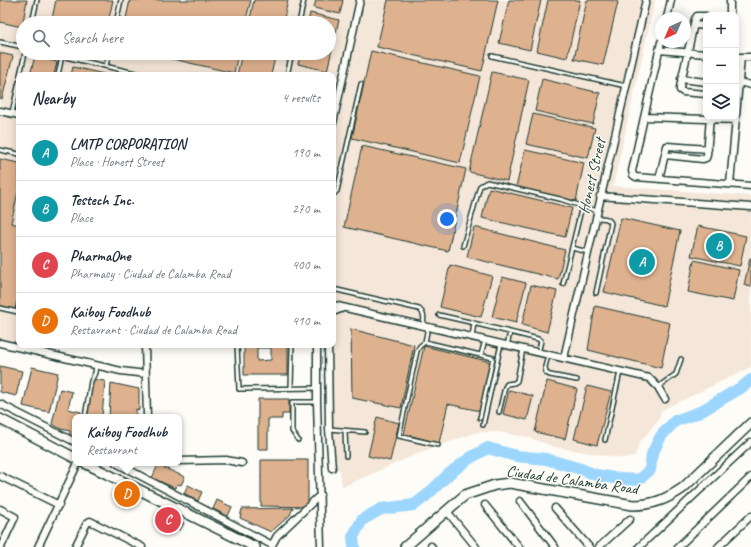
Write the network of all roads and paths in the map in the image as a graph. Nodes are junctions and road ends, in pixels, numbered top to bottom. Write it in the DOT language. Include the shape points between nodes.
graph roads {
  1 [pos="37,0"];
  2 [pos="121,0"];
  3 [pos="304,0"];
  4 [pos="360,0"];
  5 [pos="646,0"];
  6 [pos="671,0"];
  7 [pos="730,0"];
  8 [pos="668,12"];
  9 [pos="730,12"];
  10 [pos="34,16"];
  11 [pos="118,16"];
  12 [pos="301,16"];
  13 [pos="703,16"];
  14 [pos="695,25"];
  15 [pos="703,26"];
  16 [pos="0,42"];
  17 [pos="16,45"];
  18 [pos="660,50"];
  19 [pos="688,53"];
  20 [pos="703,54"];
  21 [pos="492,56"];
  22 [pos="739,57"];
  23 [pos="751,57"];
  24 [pos="23,60"];
  25 [pos="61,60"];
  26 [pos="80,60"];
  27 [pos="107,60"];
  28 [pos="290,60"];
  29 [pos="106,66"];
  30 [pos="21,72"];
  31 [pos="59,72"];
  32 [pos="131,72"];
  33 [pos="288,72"];
  34 [pos="681,80"];
  35 [pos="703,82"];
  36 [pos="739,82"];
  37 [pos="362,84"];
  38 [pos="751,85"];
  39 [pos="626,86"];
  40 [pos="703,94"];
  41 [pos="16,95"];
  42 [pos="336,107"];
  43 [pos="0,110"];
  44 [pos="12,113"];
  45 [pos="16,114"];
  46 [pos="645,117"];
  47 [pos="703,118"];
  48 [pos="710,120"];
  49 [pos="736,120"];
  50 [pos="708,148"];
  51 [pos="0,150"];
  52 [pos="16,153"];
  53 [pos="665,155"];
  54 [pos="659,179"];
  55 [pos="730,184"];
  56 [pos="751,186"];
  57 [pos="336,192"];
  58 [pos="600,196"];
  59 [pos="582,206"];
  60 [pos="751,207"];
  61 [pos="596,215"];
  62 [pos="463,246"];
  63 [pos="572,248"];
  64 [pos="588,252"];
  65 [pos="563,284"];
  66 [pos="336,290"];
  67 [pos="596,293"];
  68 [pos="336,306"];
  69 [pos="0,308"];
  70 [pos="345,308"];
  71 [pos="336,311"];
  72 [pos="16,312"];
  73 [pos="439,315"];
  74 [pos="474,323"];
  75 [pos="426,326"];
  76 [pos="510,332"];
  77 [pos="472,337"];
  78 [pos="485,340"];
  79 [pos="425,342"];
  80 [pos="0,343"];
  81 [pos="501,344"];
  82 [pos="507,346"];
  83 [pos="16,347"];
  84 [pos="22,348"];
  85 [pos="145,348"];
  86 [pos="237,348"];
  87 [pos="292,348"];
  88 [pos="317,348"];
  89 [pos="328,348"];
  90 [pos="523,349"];
  91 [pos="538,353"];
  92 [pos="548,355"];
  93 [pos="481,356"];
  94 [pos="564,358"];
  95 [pos="681,359"];
  96 [pos="96,365"];
  97 [pos="620,371"];
  98 [pos="146,374"];
  99 [pos="577,380"];
  100 [pos="658,387"];
  101 [pos="291,388"];
  102 [pos="317,388"];
  103 [pos="665,399"];
  104 [pos="317,402"];
  105 [pos="0,404"];
  106 [pos="499,412"];
  107 [pos="85,414"];
  108 [pos="147,414"];
  109 [pos="480,418"];
  110 [pos="0,419"];
  111 [pos="483,426"];
  112 [pos="750,427"];
  113 [pos="329,429"];
  114 [pos="345,431"];
  115 [pos="365,432"];
  116 [pos="72,440"];
  117 [pos="298,440"];
  118 [pos="605,440"];
  119 [pos="751,442"];
  120 [pos="438,445"];
  121 [pos="72,456"];
  122 [pos="346,456"];
  123 [pos="182,461"];
  124 [pos="242,463"];
  125 [pos="77,466"];
  126 [pos="91,466"];
  127 [pos="122,466"];
  128 [pos="332,468"];
  129 [pos="0,476"];
  130 [pos="751,477"];
  131 [pos="320,495"];
  132 [pos="520,501"];
  133 [pos="59,505"];
  134 [pos="485,505"];
  135 [pos="555,508"];
  136 [pos="0,509"];
  137 [pos="446,510"];
  138 [pos="751,516"];
  139 [pos="630,519"];
  140 [pos="274,546"];
  141 [pos="1,547"];
  142 [pos="38,547"];
  143 [pos="77,547"];
  144 [pos="142,547"];
  145 [pos="255,547"];
  146 [pos="320,547"];
  147 [pos="405,547"];
  148 [pos="476,547"];
  149 [pos="519,547"];
  150 [pos="555,547"];
  151 [pos="589,547"];
  152 [pos="599,547"];
  153 [pos="639,547"];
  154 [pos="678,547"];
  155 [pos="718,547"];
  1 -- 10 [label="lane"];
  2 -- 11 [label="lane"];
  3 -- 12 [label="lane"];
  4 -- 42 [label="street"];
  5 -- 39 [label="street, Honest Street"];
  6 -- 8 [label="street"];
  7 -- 9 [label="street"];
  13 -- 14 [label="street" via="697,16"];
  14 -- 15 [label="street"];
  14 -- 19 [label="street"];
  16 -- 17 [label="lane"];
  18 -- 19 [label="street"];
  18 -- 46 [label="street"];
  19 -- 20 [label="street"];
  19 -- 34 [label="street"];
  21 -- 39 [label="lane"];
  22 -- 23 [label="street"];
  24 -- 30 [label="lane"];
  25 -- 31 [label="lane"];
  26 -- 29 [label="lane"];
  27 -- 29 [label="lane"];
  28 -- 33 [label="lane"];
  29 -- 32 [label="lane"];
  34 -- 35 [label="street"];
  34 -- 40 [label="street" via="680,90 683,92"];
  36 -- 38 [label="street"];
  37 -- 57 [label="lane"];
  39 -- 58 [label="street, Honest Street"];
  41 -- 44 [label="lane"];
  43 -- 44 [label="street"];
  44 -- 45 [label="street"];
  46 -- 47 [label="street"];
  46 -- 54 [label="street" via="632,171 636,177"];
  48 -- 50 [label="street"];
  49 -- 55 [label="street"];
  50 -- 53 [label="street" via="667,146"];
  50 -- 53 [label="street" via="706,158 703,159"];
  51 -- 52 [label="lane"];
  53 -- 54 [label="street"];
  54 -- 55 [label="street"];
  55 -- 56 [label="street"];
  58 -- 60 [label="street"];
  58 -- 61 [label="street, Honest Street"];
  59 -- 61 [label="lane"];
  59 -- 62 [label="lane" via="487,182 480,186"];
  59 -- 63 [label="lane"];
  61 -- 64 [label="street, Honest Street"];
  61 -- 67 [label="lane" via="606,218 611,223"];
  63 -- 64 [label="lane"];
  63 -- 65 [label="lane"];
  64 -- 94 [label="street, Honest Street"];
  66 -- 75 [label="lane" via="419,308 423,312"];
  68 -- 70 [label="street"];
  69 -- 72 [label="lane"];
  70 -- 71 [label="street"];
  70 -- 75 [label="street"];
  73 -- 74 [label="lane"];
  74 -- 76 [label="lane"];
  74 -- 77 [label="lane"];
  75 -- 77 [label="street"];
  75 -- 79 [label="lane"];
  76 -- 82 [label="lane"];
  76 -- 91 [label="lane" via="540,340"];
  77 -- 78 [label="street"];
  78 -- 81 [label="street"];
  78 -- 93 [label="lane"];
  79 -- 93 [label="lane"];
  79 -- 120 [label="lane" via="417,351 399,436"];
  80 -- 83 [label="street"];
  81 -- 82 [label="street"];
  81 -- 111 [label="lane"];
  82 -- 90 [label="street"];
  84 -- 96 [label="street"];
  85 -- 98 [label="street"];
  86 -- 101 [label="lane" via="239,388"];
  87 -- 101 [label="lane"];
  88 -- 102 [label="street"];
  89 -- 113 [label="street"];
  90 -- 91 [label="street"];
  90 -- 106 [label="lane" via="517,381 505,387"];
  91 -- 92 [label="street"];
  92 -- 94 [label="street"];
  92 -- 99 [label="lane" via="546,373"];
  93 -- 109 [label="lane" via="493,358"];
  94 -- 97 [label="street"];
  95 -- 100 [label="lane" via="676,374"];
  96 -- 98 [label="street"];
  96 -- 107 [label="lane" via="90,382"];
  97 -- 100 [label="street" via="649,378"];
  97 -- 118 [label="lane"];
  98 -- 108 [label="street"];
  100 -- 103 [label="street"];
  101 -- 102 [label="lane"];
  102 -- 104 [label="street"];
  104 -- 117 [label="lane" via="292,402 292,431"];
  104 -- 131 [label="street"];
  105 -- 116 [label="street"];
  110 -- 121 [label="main road"];
  112 -- 137 [label="main road, Ciudad de Calamba Road" via="682,488 659,502 633,505 510,483 495,484 473,491"];
  113 -- 114 [label="lane"];
  113 -- 128 [label="street"];
  114 -- 115 [label="lane"];
  114 -- 122 [label="lane"];
  119 -- 153 [label="street"];
  123 -- 124 [label="street" via="226,460"];
  125 -- 133 [label="street"];
  126 -- 145 [label="main road"];
  127 -- 140 [label="street"];
  129 -- 133 [label="street"];
  130 -- 154 [label="street"];
  131 -- 140 [label="street" via="277,536"];
  131 -- 146 [label="street"];
  132 -- 150 [label="street"];
  133 -- 142 [label="street"];
  134 -- 149 [label="street"];
  135 -- 151 [label="street"];
  136 -- 141 [label="street" via="15,517"];
  137 -- 147 [label="main road, Ciudad de Calamba Road"];
  137 -- 148 [label="street"];
  138 -- 155 [label="street"];
  139 -- 152 [label="street"];
  143 -- 144 [label="street" via="90,521"];
}
